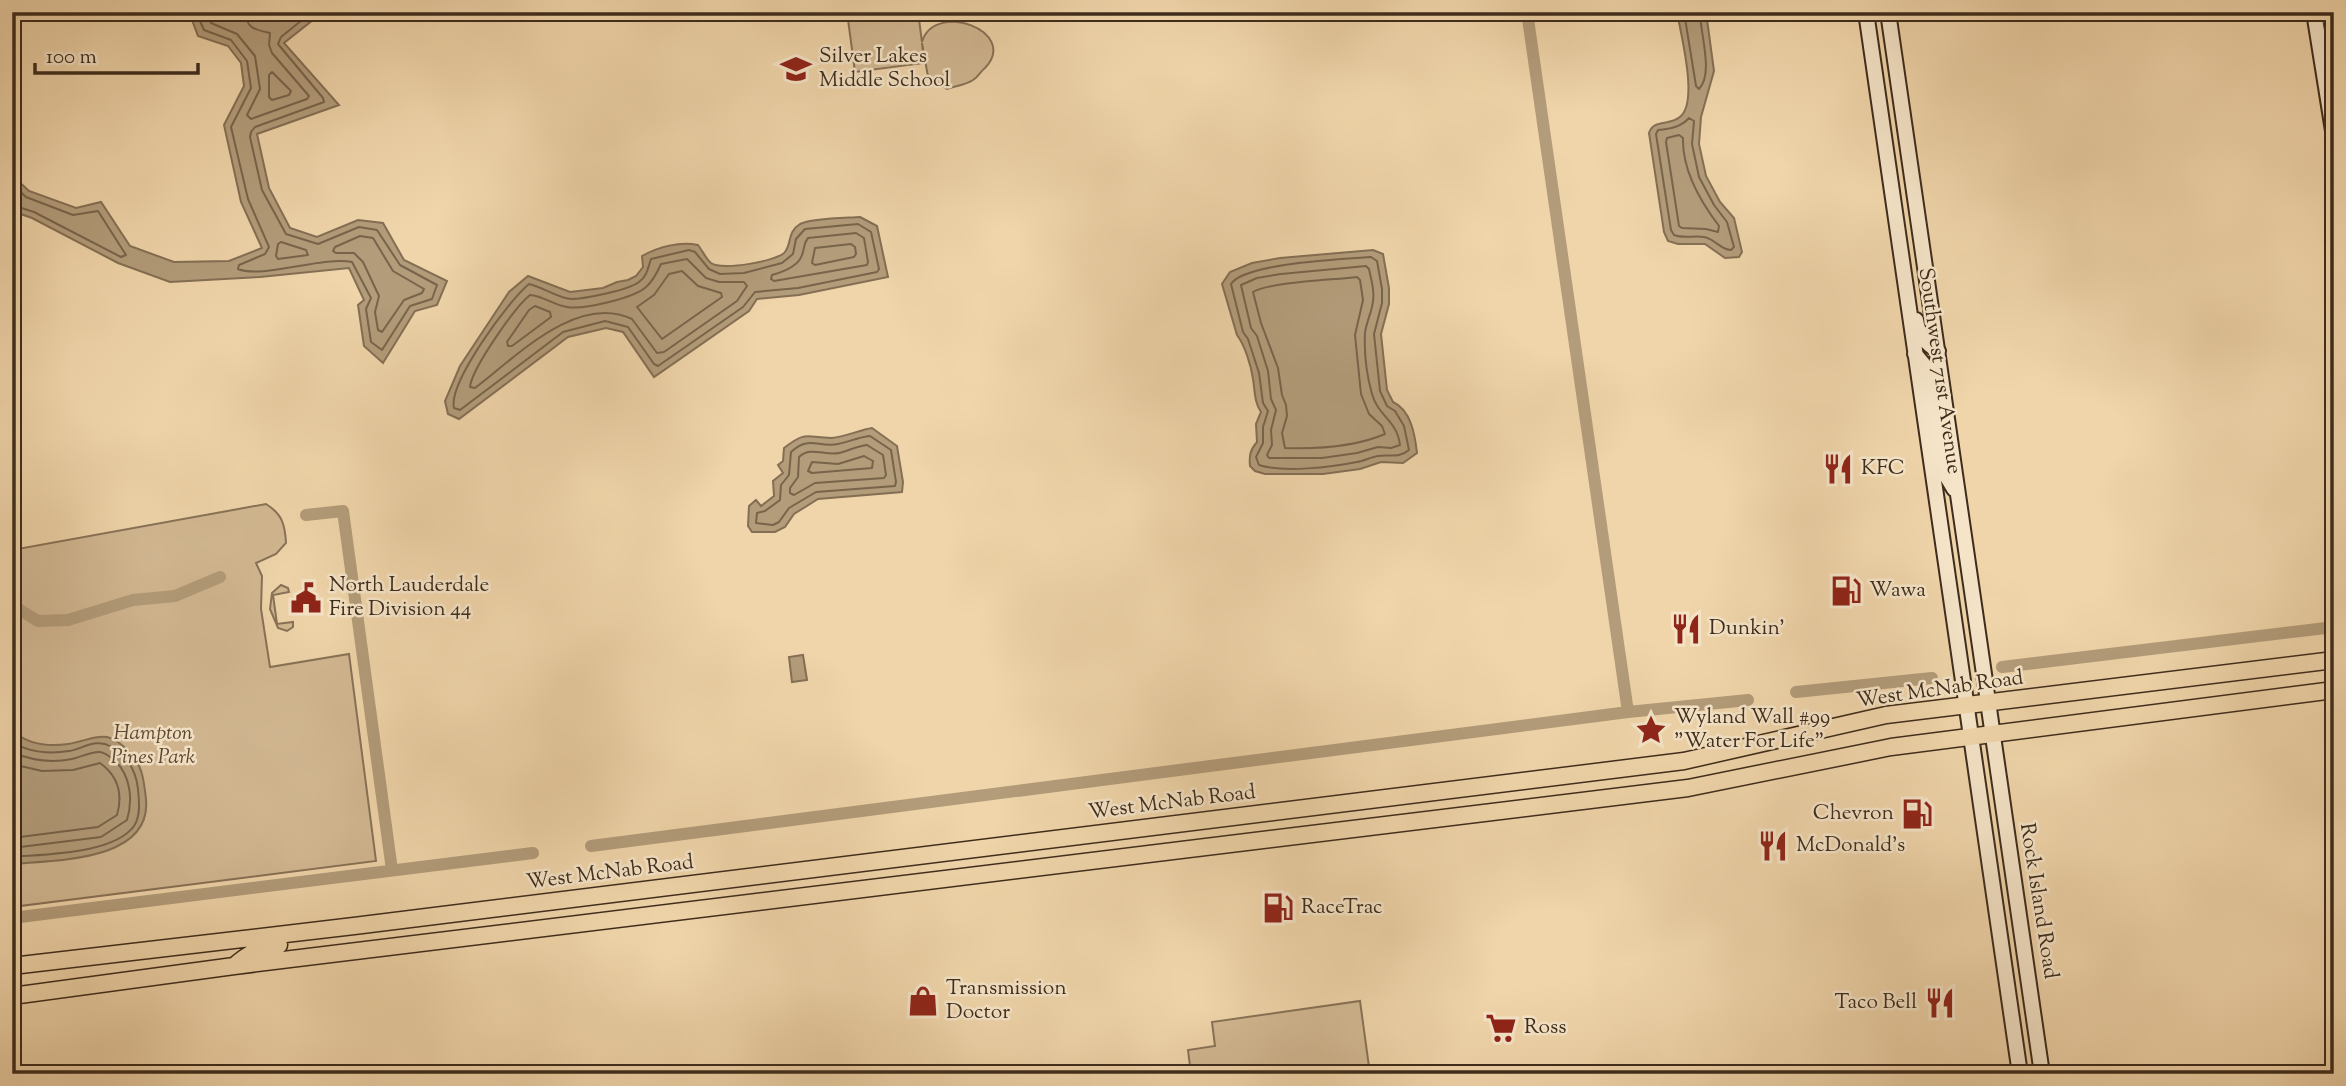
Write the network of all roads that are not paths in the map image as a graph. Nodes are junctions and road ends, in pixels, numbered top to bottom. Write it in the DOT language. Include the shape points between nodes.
graph roads {
  1 [pos="1866,12"];
  2 [pos="1888,12"];
  3 [pos="2314,12"];
  4 [pos="2329,12"];
  5 [pos="2334,40"];
  6 [pos="2334,137"];
  7 [pos="1886,150"];
  8 [pos="1938,351"];
  9 [pos="1915,354"];
  10 [pos="1958,496"];
  11 [pos="2334,660"];
  12 [pos="2334,690"];
  13 [pos="1987,703"];
  14 [pos="1966,706"];
  15 [pos="1992,734"];
  16 [pos="1969,737"];
  17 [pos="354,926"];
  18 [pos="12,966"];
  19 [pos="234,966"];
  20 [pos="12,996"];
  21 [pos="2020,1074"];
  22 [pos="2042,1074"];
  1 -- 7 [label="main road, Southwest 71st Avenue"];
  2 -- 8 [label="main road, Southwest 71st Avenue"];
  3 -- 6 [label="main road"];
  4 -- 5 [label="main road"];
  7 -- 8 [label="main road" via="1894,169 1917,330"];
  7 -- 9 [label="main road, Southwest 71st Avenue"];
  8 -- 10 [label="main road, Southwest 71st Avenue"];
  9 -- 10 [label="main road" via="1930,372 1944,472"];
  9 -- 14 [label="main road, Southwest 71st Avenue"];
  10 -- 13 [label="main road, Southwest 71st Avenue"];
  11 -- 13 [label="main road, West McNab Road"];
  12 -- 15 [label="main road"];
  13 -- 14 [label="main road, West McNab Road"];
  13 -- 15 [label="main road, Southwest 71st Avenue"];
  14 -- 16 [label="main road, Southwest 71st Avenue"];
  14 -- 17 [label="main road, West McNab Road" via="1886,715 1684,761"];
  15 -- 16 [label="main road"];
  15 -- 22 [label="main road, Rock Island Road"];
  16 -- 19 [label="main road" via="1891,747 1688,788"];
  16 -- 21 [label="main road, Rock Island Road"];
  17 -- 18 [label="main road, West McNab Road"];
  17 -- 19 [label="main road" via="336,938 259,948"];
  19 -- 20 [label="main road"];
}
